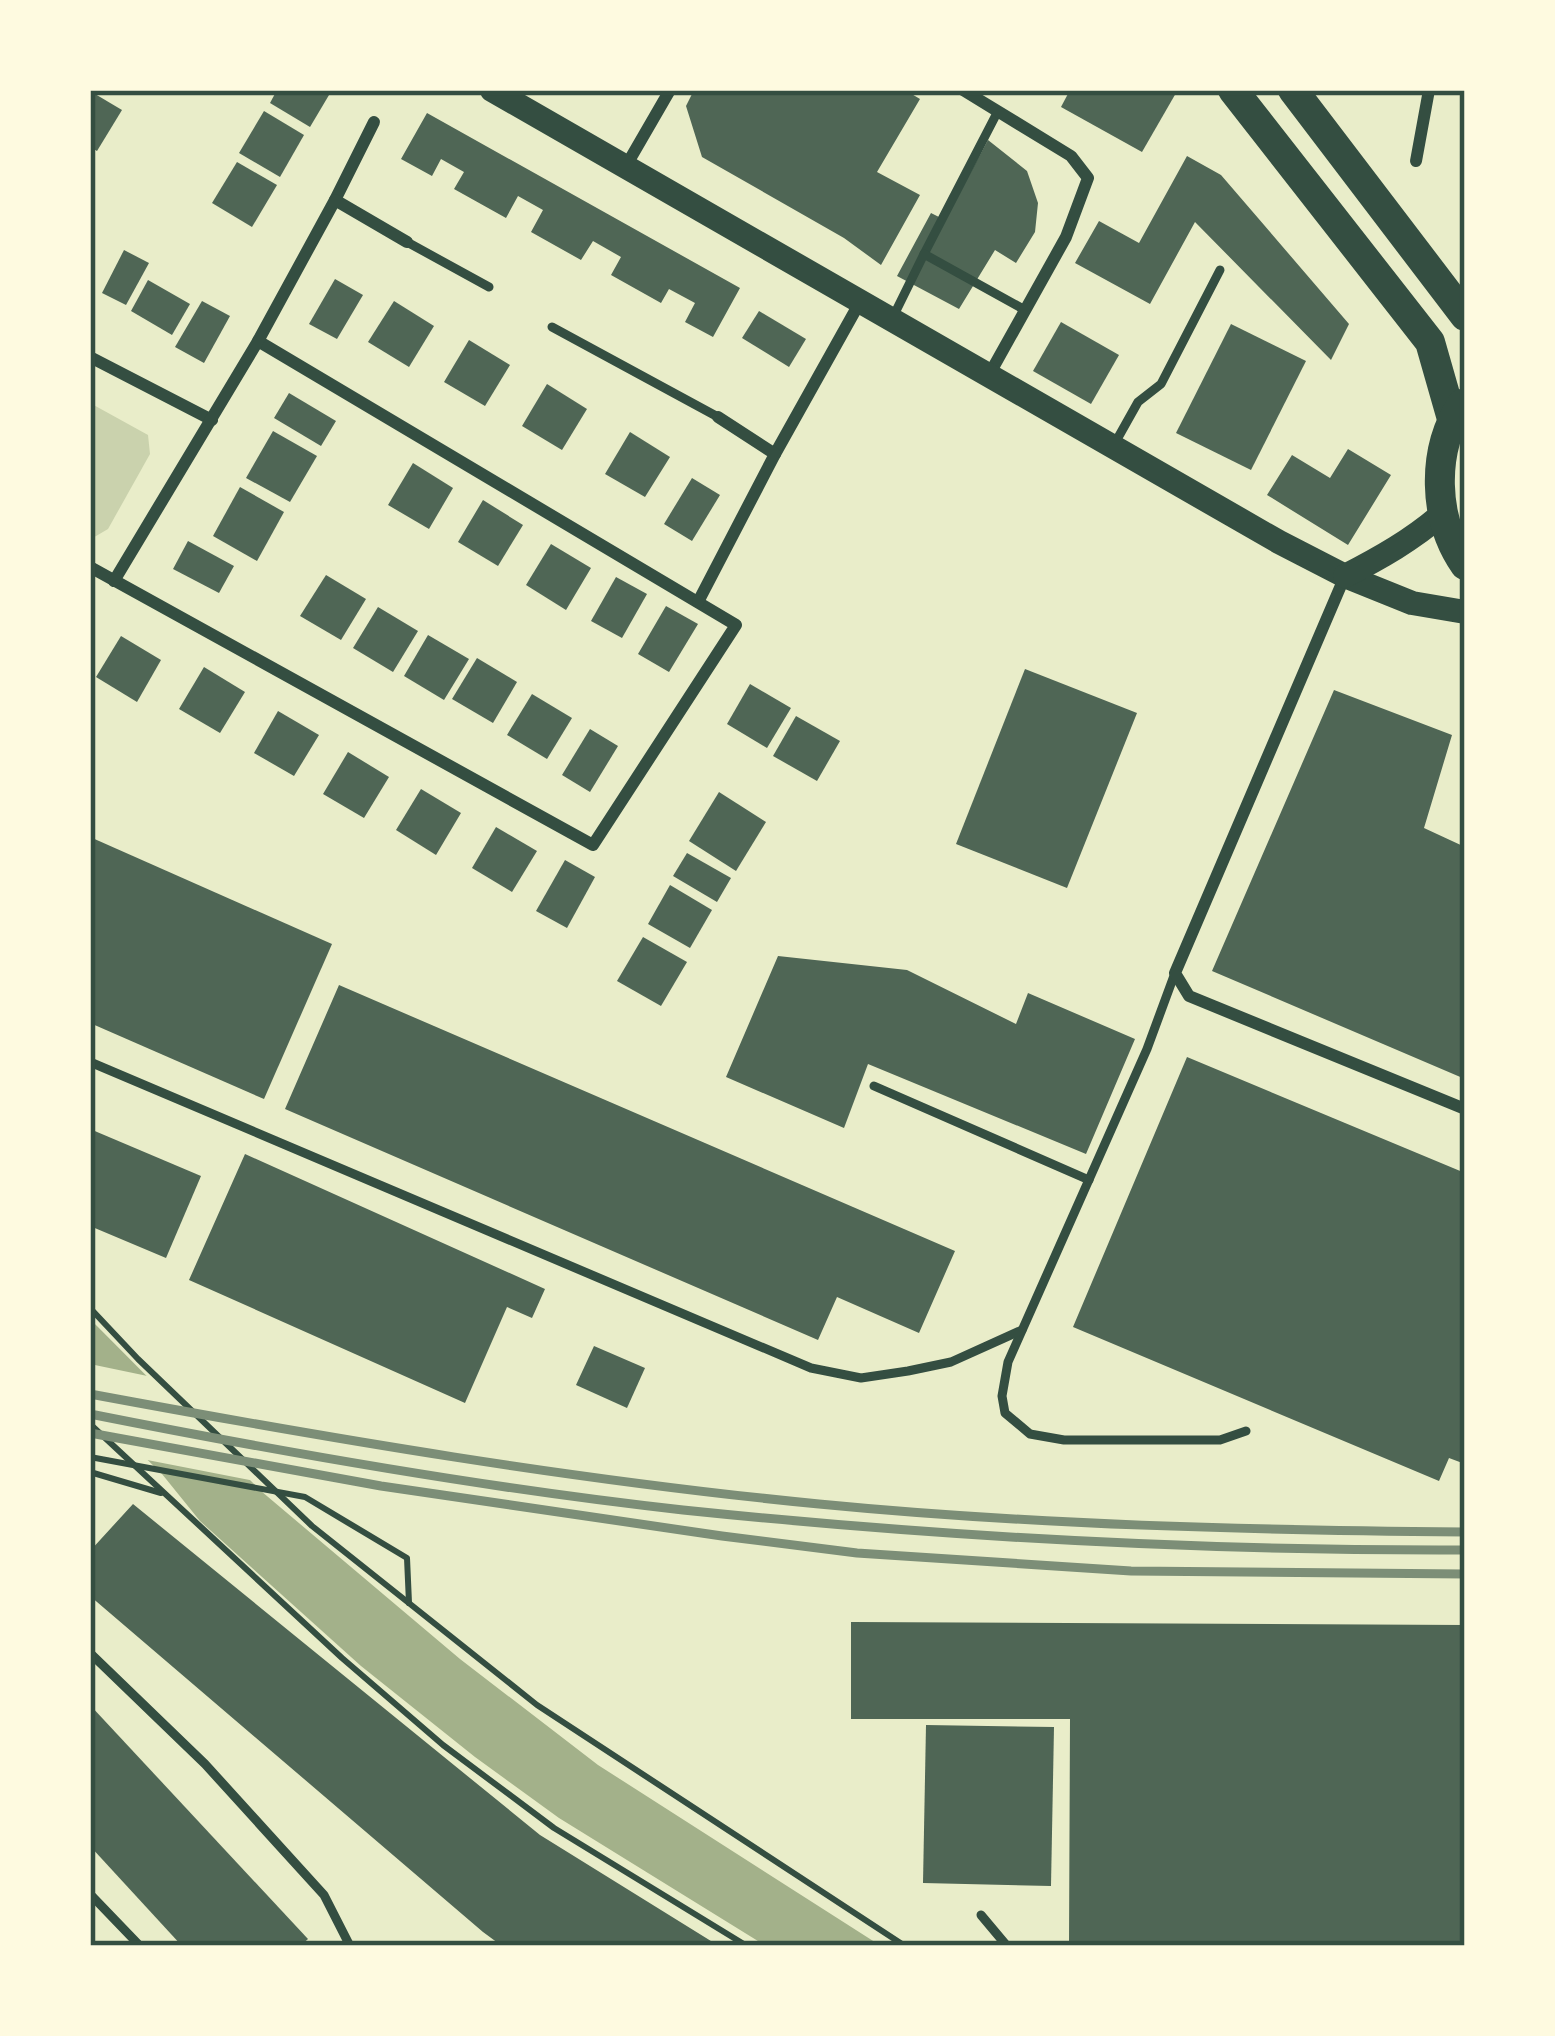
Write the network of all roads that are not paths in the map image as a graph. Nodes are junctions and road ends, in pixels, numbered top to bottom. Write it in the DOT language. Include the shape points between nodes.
graph roads {
  1 [pos="492,90"];
  2 [pos="670,90"];
  3 [pos="963,90"];
  4 [pos="1232,90"];
  5 [pos="1293,90"];
  6 [pos="1429,90"];
  7 [pos="998,111"];
  8 [pos="374,122"];
  9 [pos="1416,161"];
  10 [pos="626,166"];
  11 [pos="335,200"];
  12 [pos="407,242"];
  13 [pos="924,254"];
  14 [pos="1220,270"];
  15 [pos="489,287"];
  16 [pos="860,302"];
  17 [pos="1025,310"];
  18 [pos="1465,316"];
  19 [pos="891,320"];
  20 [pos="552,327"];
  21 [pos="258,341"];
  22 [pos="90,357"];
  23 [pos="989,375"];
  24 [pos="1458,409"];
  25 [pos="718,417"];
  26 [pos="212,421"];
  27 [pos="1112,448"];
  28 [pos="775,454"];
  29 [pos="1442,514"];
  30 [pos="1465,565"];
  31 [pos="90,567"];
  32 [pos="1345,576"];
  33 [pos="114,581"];
  34 [pos="698,602"];
  35 [pos="1465,612"];
  36 [pos="1175,973"];
  37 [pos="90,1062"];
  38 [pos="874,1086"];
  39 [pos="1465,1109"];
  40 [pos="1089,1180"];
  41 [pos="1022,1330"];
  42 [pos="1246,1431"];
  43 [pos="90,1653"];
  44 [pos="90,1894"];
  45 [pos="981,1915"];
  46 [pos="140,1946"];
  47 [pos="350,1946"];
  48 [pos="1007,1946"];
  1 -- 10 [label="main road"];
  2 -- 10 [label="street"];
  3 -- 7 [label="street"];
  4 -- 24 [label="main road" via="1430,342"];
  5 -- 18 [label="main road"];
  6 -- 9 [label="street"];
  7 -- 13 [label="lane"];
  7 -- 17 [label="street" via="1071,156 1088,178"];
  8 -- 11 [label="street"];
  10 -- 16 [label="main road"];
  11 -- 12 [label="street"];
  11 -- 21 [label="street"];
  12 -- 15 [label="lane"];
  13 -- 17 [label="lane"];
  13 -- 19 [label="lane"];
  14 -- 27 [label="lane" via="1160,384 1138,402"];
  16 -- 19 [label="main road"];
  16 -- 28 [label="street"];
  17 -- 23 [label="street"];
  19 -- 23 [label="main road"];
  20 -- 25 [label="lane"];
  21 -- 26 [label="street"];
  21 -- 34 [label="street"];
  22 -- 26 [label="street"];
  23 -- 27 [label="main road"];
  24 -- 29 [label="main road" via="1439,467"];
  25 -- 28 [label="street"];
  26 -- 33 [label="street"];
  27 -- 32 [label="main road"];
  28 -- 34 [label="street"];
  29 -- 30 [label="main road"];
  29 -- 32 [label="main road"];
  31 -- 33 [label="street"];
  32 -- 35 [label="main road" via="1412,603"];
  32 -- 36 [label="street"];
  33 -- 34 [label="street" via="592,845 736,625"];
  36 -- 39 [label="street" via="1189,996"];
  36 -- 40 [label="lane"];
  37 -- 41 [label="lane" via="811,1368 861,1378 908,1371 951,1362"];
  38 -- 40 [label="lane"];
  40 -- 41 [label="lane"];
  41 -- 42 [label="lane" via="1002,1396 1005,1413 1030,1434 1220,1440"];
  43 -- 47 [label="lane" via="324,1895"];
  44 -- 46 [label="lane"];
  45 -- 48 [label="lane"];
}
